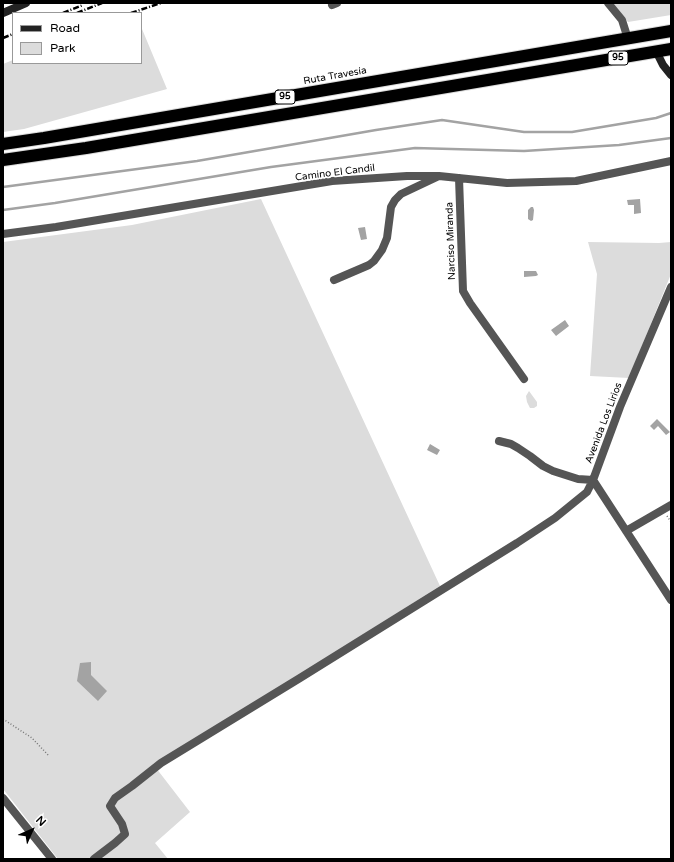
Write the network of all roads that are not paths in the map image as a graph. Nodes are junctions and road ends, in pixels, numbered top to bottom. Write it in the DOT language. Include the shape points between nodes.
graph roads {
  1 [pos="26,3"];
  2 [pos="608,3"];
  3 [pos="3,12"];
  4 [pos="671,31"];
  5 [pos="628,39"];
  6 [pos="671,49"];
  7 [pos="656,51"];
  8 [pos="671,75"];
  9 [pos="3,144"];
  10 [pos="3,160"];
  11 [pos="671,161"];
  12 [pos="439,176"];
  13 [pos="459,178"];
  14 [pos="3,234"];
  15 [pos="334,280"];
  16 [pos="671,287"];
  17 [pos="524,379"];
  18 [pos="499,441"];
  19 [pos="593,480"];
  20 [pos="671,505"];
  21 [pos="626,531"];
  22 [pos="671,600"];
  23 [pos="3,798"];
  24 [pos="52,859"];
  25 [pos="94,859"];
  1 -- 3 [label="street"];
  2 -- 5 [label="street" via="622,20"];
  4 -- 5 [label="highway, Ruta Travesía / 95"];
  5 -- 9 [label="highway, Ruta Travesía / 95"];
  6 -- 7 [label="highway, 95"];
  7 -- 8 [label="street"];
  7 -- 10 [label="highway, 95"];
  11 -- 13 [label="street, Camino El Candil" via="576,181 507,183"];
  12 -- 13 [label="street, Camino El Candil"];
  12 -- 14 [label="street, Camino El Candil" via="383,177 332,182"];
  12 -- 15 [label="street" via="401,194 395,200 391,207 387,238 374,261"];
  13 -- 17 [label="street, Narciso Miranda" via="463,291"];
  16 -- 19 [label="street, Avenida Los Lirios" via="620,407"];
  18 -- 19 [label="street" via="511,444 543,466 578,479"];
  19 -- 21 [label="street, Avenida Los Lirios"];
  19 -- 25 [label="street" via="587,492 556,518 161,763 115,798 110,806 122,824 125,834"];
  20 -- 21 [label="street"];
  21 -- 22 [label="street, Avenida Los Lirios"];
  23 -- 24 [label="street"];
}
